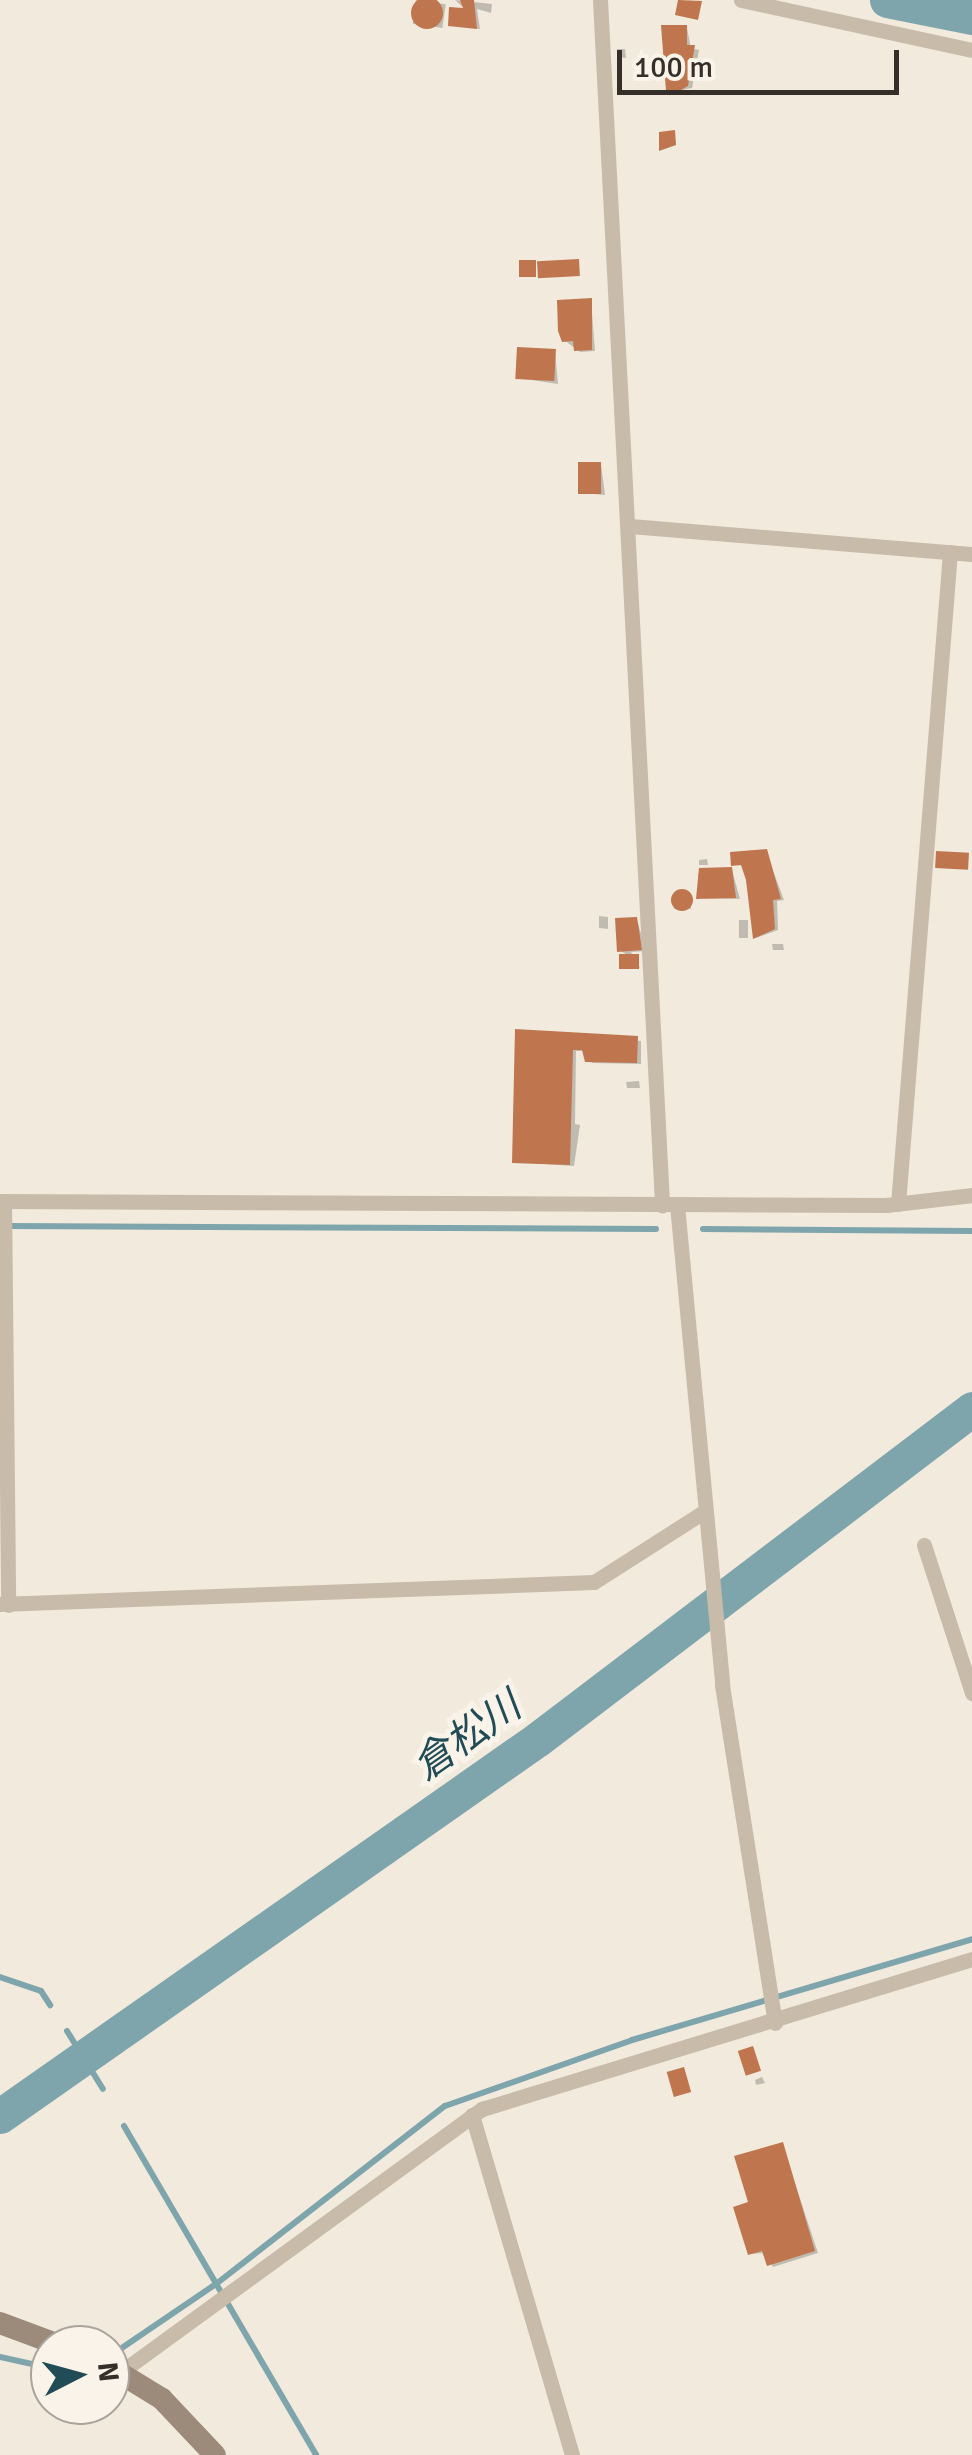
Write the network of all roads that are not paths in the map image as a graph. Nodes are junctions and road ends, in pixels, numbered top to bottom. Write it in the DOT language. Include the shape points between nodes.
graph roads {
  1 [pos="600,0"];
  2 [pos="741,0"];
  3 [pos="972,50"];
  4 [pos="630,526"];
  5 [pos="950,552"];
  6 [pos="972,554"];
  7 [pos="972,1195"];
  8 [pos="898,1204"];
  9 [pos="3,1205"];
  10 [pos="670,1205"];
  11 [pos="702,1513"];
  12 [pos="924,1544"];
  13 [pos="4,1605"];
  14 [pos="972,1693"];
  15 [pos="972,1959"];
  16 [pos="774,2016"];
  17 [pos="472,2115"];
  18 [pos="0,2323"];
  19 [pos="30,2334"];
  20 [pos="130,2358"];
  21 [pos="130,2379"];
  22 [pos="215,2455"];
  23 [pos="572,2455"];
  1 -- 4 [label="street"];
  2 -- 3 [label="street"];
  4 -- 5 [label="street"];
  4 -- 10 [label="street"];
  5 -- 6 [label="street"];
  5 -- 8 [label="street"];
  7 -- 8 [label="street"];
  8 -- 10 [label="street"];
  9 -- 10 [label="street"];
  9 -- 13 [label="street"];
  10 -- 11 [label="street"];
  11 -- 13 [label="street" via="594,1582"];
  11 -- 16 [label="street"];
  12 -- 14 [label="street"];
  15 -- 16 [label="street"];
  16 -- 17 [label="street"];
  17 -- 20 [label="street"];
  17 -- 23 [label="street"];
  18 -- 19 [label="main road"];
  21 -- 22 [label="main road" via="162,2399"];
}
